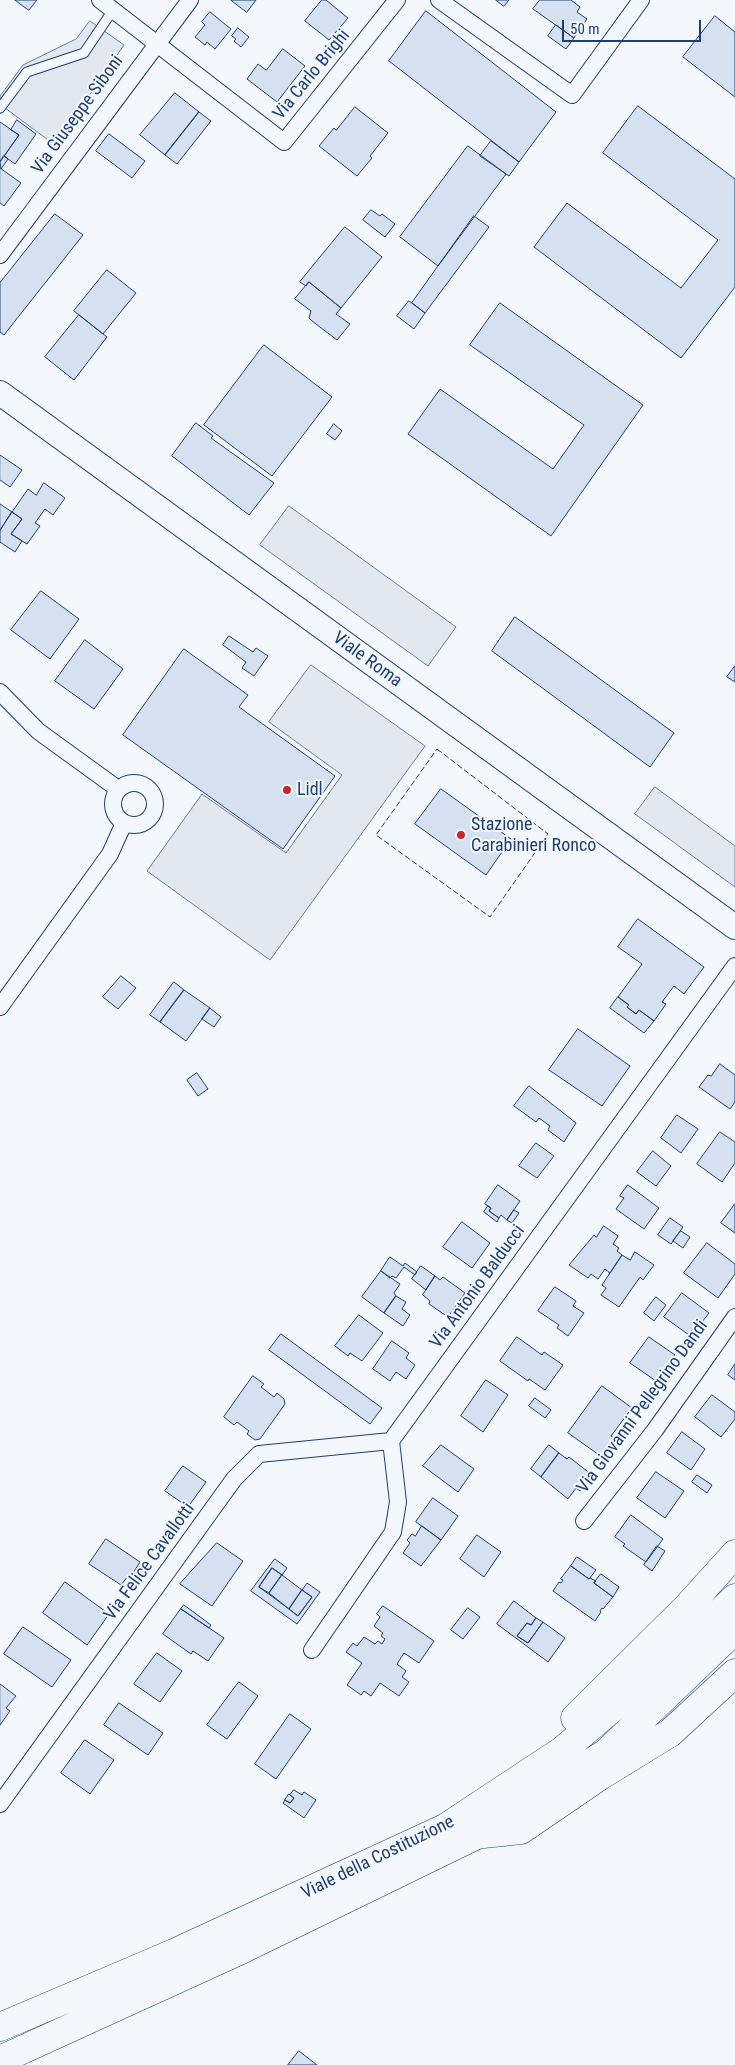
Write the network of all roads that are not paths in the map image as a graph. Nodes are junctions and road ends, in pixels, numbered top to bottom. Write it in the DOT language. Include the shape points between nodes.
graph roads {
  1 [pos="190,0"];
  2 [pos="397,0"];
  3 [pos="439,0"];
  4 [pos="641,0"];
  5 [pos="106,5"];
  6 [pos="156,44"];
  7 [pos="0,108"];
  8 [pos="0,255"];
  9 [pos="0,393"];
  10 [pos="0,692"];
  11 [pos="118,790"];
  12 [pos="124,823"];
  13 [pos="735,927"];
  14 [pos="735,966"];
  15 [pos="0,1007"];
  16 [pos="735,1317"];
  17 [pos="391,1441"];
  18 [pos="584,1521"];
  19 [pos="735,1554"];
  20 [pos="735,1598"];
  21 [pos="735,1630"];
  22 [pos="312,1650"];
  23 [pos="735,1674"];
  24 [pos="0,1804"];
  25 [pos="445,1828"];
  26 [pos="477,1835"];
  27 [pos="0,2027"];
  28 [pos="0,2060"];
  1 -- 6 [label="street, Via Giuseppe Siboni"];
  2 -- 6 [label="street, Via Carlo Brighi" via="284,142"];
  3 -- 4 [label="street" via="572,95"];
  5 -- 6 [label="street"];
  5 -- 7 [label="lane" via="84,53 27,72"];
  6 -- 8 [label="street, Via Giuseppe Siboni"];
  9 -- 13 [label="main road, Viale Roma"];
  10 -- 11 [label="street" via="38,731"];
  11 -- 12 [label="street" via="114,795 113,808"];
  11 -- 12 [label="street" via="130,783 143,785 154,800 153,813 144,823"];
  12 -- 15 [label="street" via="110,854"];
  14 -- 17 [label="street, Via Antonio Balducci"];
  16 -- 18 [label="street, Via Giovanni Pellegrino Dandi" via="655,1430"];
  17 -- 22 [label="street" via="398,1502 392,1532"];
  17 -- 24 [label="street, Via Felice Cavallotti" via="259,1454 234,1479"];
  19 -- 25 [label="highway" via="687,1607 563,1730 474,1793"];
  20 -- 25 [label="highway, Viale della Costituzione" via="677,1653 563,1750"];
  21 -- 26 [label="highway, Viale della Costituzione" via="606,1753"];
  23 -- 26 [label="highway" via="670,1733 521,1830"];
  25 -- 27 [label="highway, Viale della Costituzione" via="183,1949"];
  26 -- 28 [label="highway, Viale della Costituzione" via="241,1950"];
}
